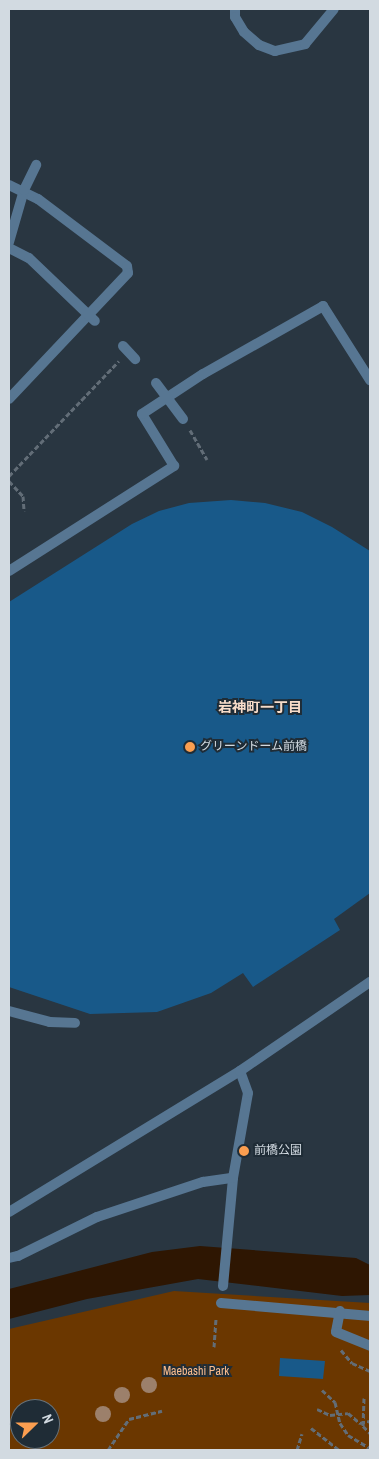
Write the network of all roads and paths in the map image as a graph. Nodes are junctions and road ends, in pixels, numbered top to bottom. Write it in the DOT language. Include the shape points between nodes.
graph roads {
  1 [pos="235,9"];
  2 [pos="334,9"];
  3 [pos="36,165"];
  4 [pos="9,185"];
  5 [pos="24,190"];
  6 [pos="9,242"];
  7 [pos="9,248"];
  8 [pos="92,318"];
  9 [pos="128,353"];
  10 [pos="370,380"];
  11 [pos="156,383"];
  12 [pos="168,396"];
  13 [pos="9,399"];
  14 [pos="183,419"];
  15 [pos="207,459"];
  16 [pos="9,476"];
  17 [pos="9,481"];
  18 [pos="24,511"];
  19 [pos="9,571"];
  20 [pos="370,982"];
  21 [pos="9,1011"];
  22 [pos="75,1023"];
  23 [pos="240,1071"];
  24 [pos="233,1178"];
  25 [pos="9,1212"];
  26 [pos="9,1258"];
  27 [pos="223,1286"];
  28 [pos="221,1302"];
  29 [pos="340,1312"];
  30 [pos="370,1316"];
  31 [pos="216,1318"];
  32 [pos="370,1346"];
  33 [pos="214,1347"];
  34 [pos="322,1390"];
  35 [pos="364,1398"];
  36 [pos="317,1409"];
  37 [pos="162,1411"];
  38 [pos="370,1422"];
  39 [pos="311,1428"];
  40 [pos="370,1433"];
  41 [pos="302,1434"];
  42 [pos="370,1448"];
  43 [pos="108,1450"];
  44 [pos="297,1450"];
  45 [pos="339,1450"];
  1 -- 2 [label="street" via="235,16 244,32 259,45 275,52 305,44"];
  3 -- 5 [label="street"];
  4 -- 5 [label="street"];
  5 -- 6 [label="street"];
  5 -- 8 [label="street" via="128,266 128,273"];
  7 -- 8 [label="street" via="29,258"];
  8 -- 13 [label="street"];
  9 -- 16 [label="path"];
  10 -- 12 [label="street" via="323,306"];
  11 -- 12 [label="street"];
  12 -- 14 [label="street"];
  12 -- 19 [label="street" via="142,414 174,466"];
  14 -- 15 [label="path"];
  17 -- 18 [label="path" via="23,496"];
  20 -- 23 [label="street"];
  21 -- 22 [label="street" via="50,1022"];
  23 -- 24 [label="street" via="248,1093"];
  23 -- 25 [label="street"];
  24 -- 26 [label="street" via="203,1182 97,1217"];
  24 -- 27 [label="street"];
  28 -- 29 [label="street"];
  29 -- 30 [label="street"];
  29 -- 32 [label="street" via="336,1332"];
  31 -- 33 [label="path"];
  34 -- 42 [label="path" via="335,1402 340,1423 348,1435"];
  35 -- 40 [label="path" via="363,1426"];
  36 -- 38 [label="path" via="330,1416 348,1413 360,1423"];
  37 -- 43 [label="path" via="129,1419"];
  39 -- 45 [label="path"];
  41 -- 44 [label="path"];
}
